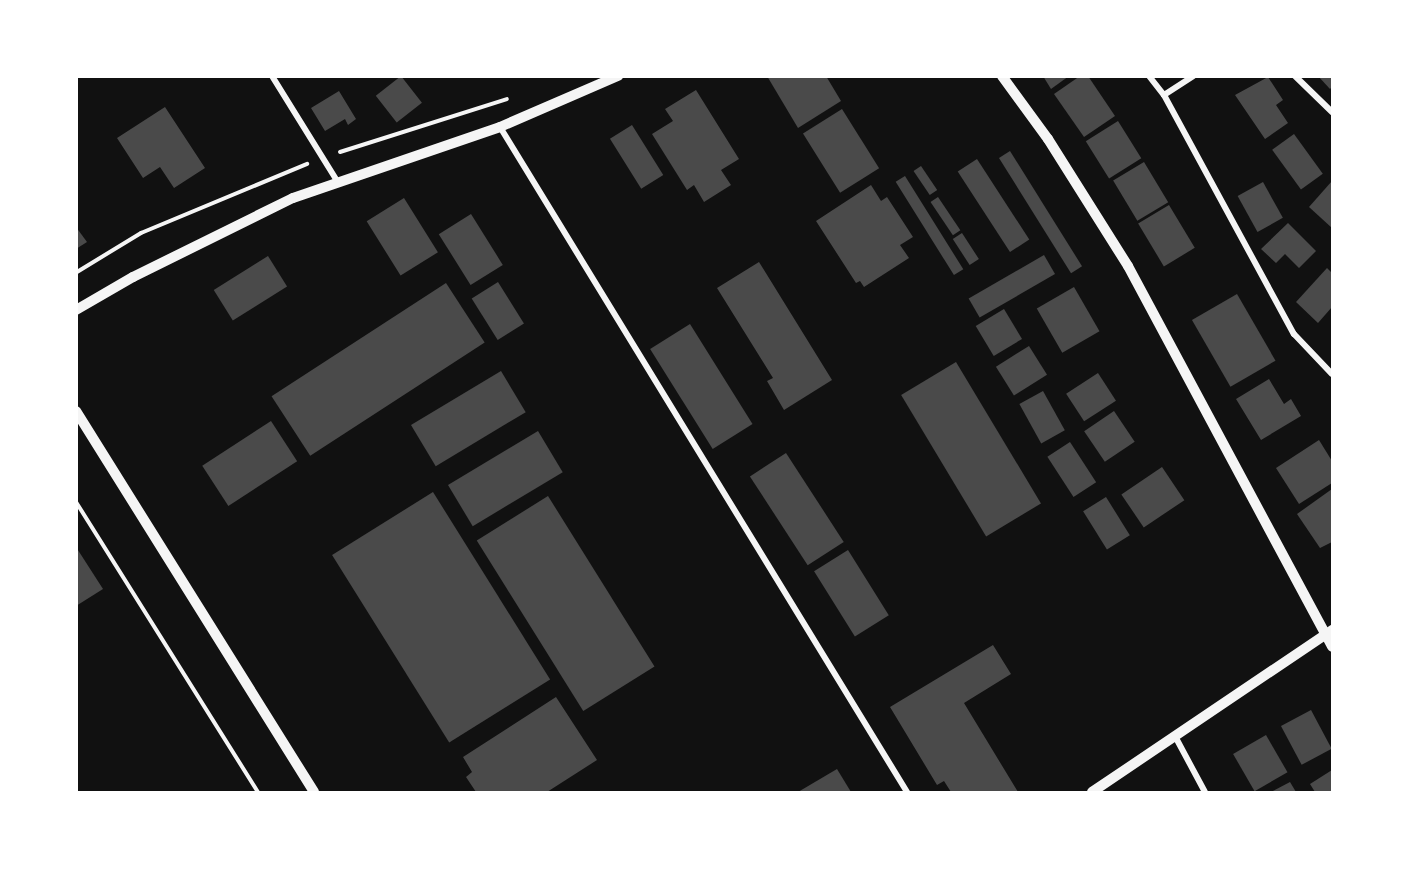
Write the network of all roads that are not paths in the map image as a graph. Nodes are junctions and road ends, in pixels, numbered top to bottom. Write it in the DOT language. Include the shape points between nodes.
graph roads {
  1 [pos="272,76"];
  2 [pos="618,76"];
  3 [pos="1002,76"];
  4 [pos="1149,76"];
  5 [pos="1193,76"];
  6 [pos="1295,76"];
  7 [pos="1164,95"];
  8 [pos="1332,112"];
  9 [pos="500,127"];
  10 [pos="337,182"];
  11 [pos="76,310"];
  12 [pos="1332,374"];
  13 [pos="76,411"];
  14 [pos="1329,632"];
  15 [pos="1332,647"];
  16 [pos="1176,738"];
  17 [pos="314,792"];
  18 [pos="907,792"];
  19 [pos="1092,792"];
  20 [pos="1205,792"];
  1 -- 10 [label="street"];
  2 -- 9 [label="street"];
  3 -- 14 [label="street" via="1128,266"];
  4 -- 7 [label="street"];
  5 -- 7 [label="street"];
  6 -- 8 [label="street"];
  7 -- 12 [label="street" via="1294,334"];
  9 -- 10 [label="street"];
  9 -- 18 [label="street"];
  10 -- 11 [label="street" via="227,228"];
  13 -- 17 [label="street"];
  14 -- 15 [label="street"];
  14 -- 16 [label="street"];
  16 -- 19 [label="street"];
  16 -- 20 [label="street"];
}
